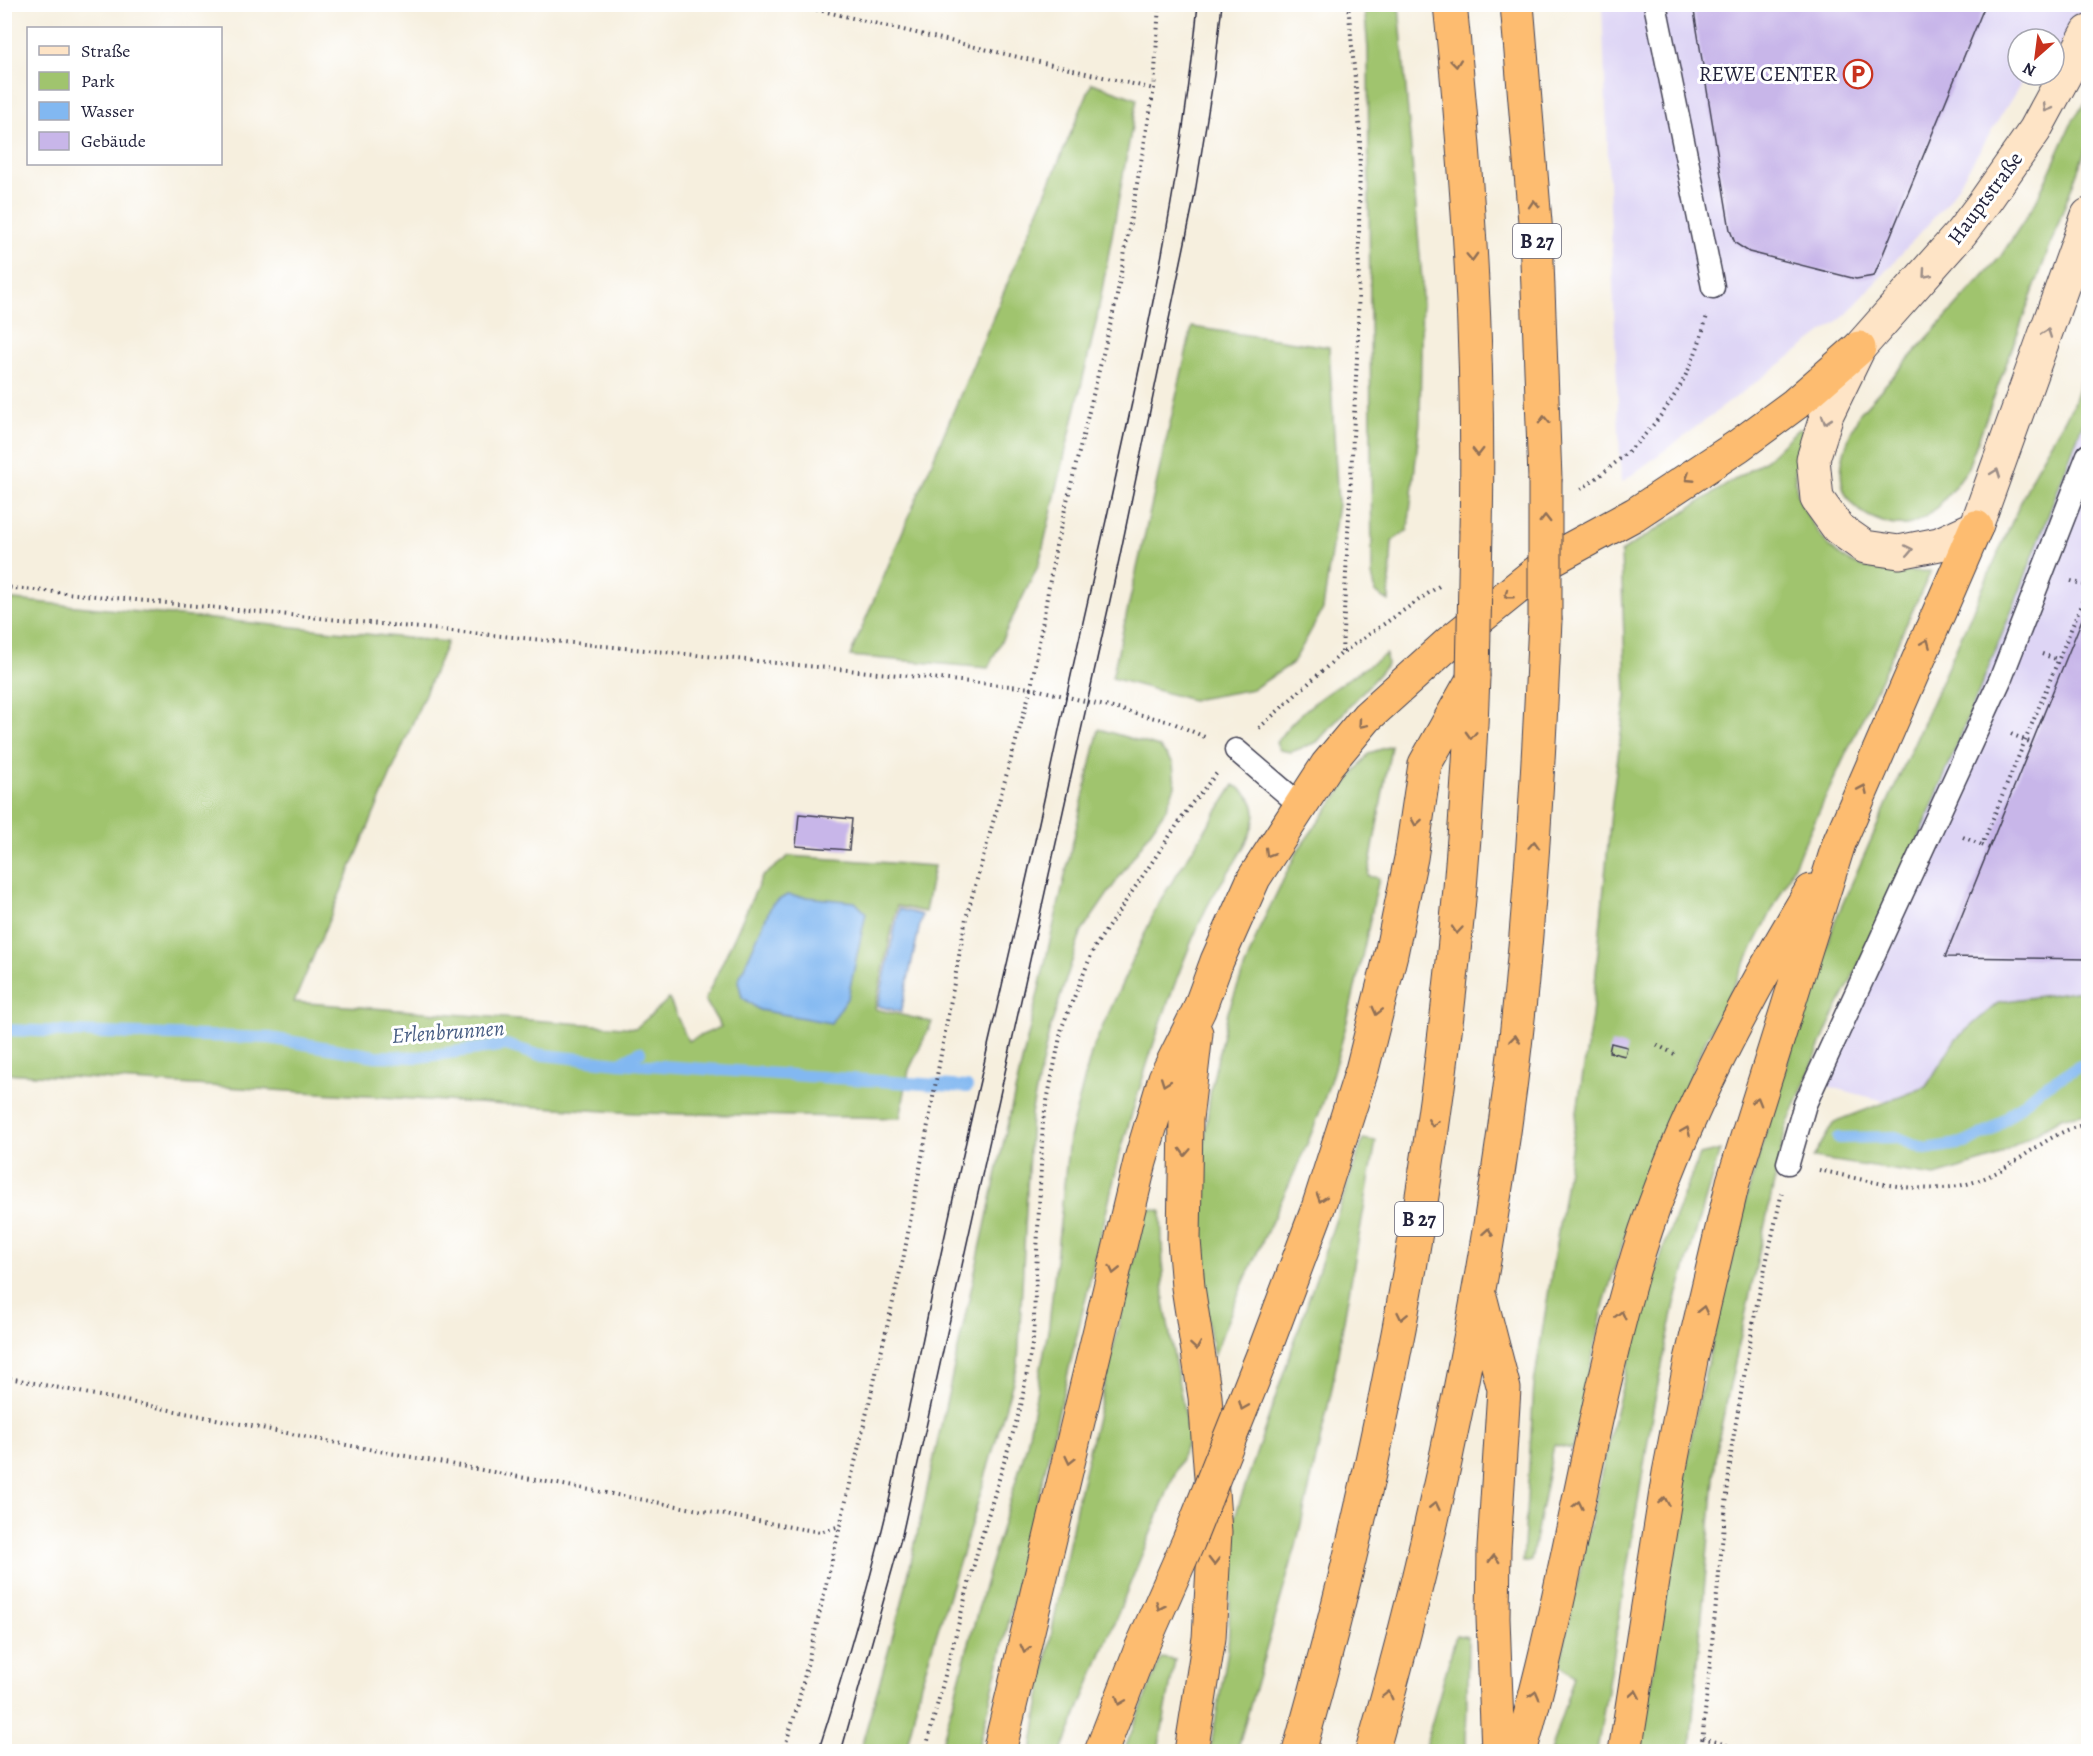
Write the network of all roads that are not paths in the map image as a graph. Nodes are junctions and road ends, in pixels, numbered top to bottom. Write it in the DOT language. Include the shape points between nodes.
graph roads {
  1 [pos="1450,4"];
  2 [pos="1517,4"];
  3 [pos="1654,4"];
  4 [pos="2088,32"];
  5 [pos="2088,215"];
  6 [pos="1713,287"];
  7 [pos="1859,348"];
  8 [pos="2088,455"];
  9 [pos="1976,527"];
  10 [pos="1473,677"];
  11 [pos="1236,750"];
  12 [pos="1299,804"];
  13 [pos="1839,843"];
  14 [pos="1199,1010"];
  15 [pos="1788,1163"];
  16 [pos="1478,1290"];
  17 [pos="999,1752"];
  18 [pos="1101,1752"];
  19 [pos="1191,1752"];
  20 [pos="1299,1752"];
  21 [pos="1372,1752"];
  22 [pos="1498,1752"];
  23 [pos="1520,1752"];
  24 [pos="1625,1752"];
  1 -- 10 [label="highway, B 27, one-way, bridge" via="1472,242 1477,393"];
  16 -- 2 [label="highway, B 27, one-way, bridge" via="1511,1080 1522,975 1533,857 1545,620 1545,478 1536,234"];
  3 -- 6 [label="lane"];
  4 -- 7 [label="main road, Hauptstraße, one-way" via="2035,129 1986,200"];
  9 -- 5 [label="main road, one-way"];
  7 -- 9 [label="main road, Hauptstraße, one-way" via="1827,414 1813,459 1817,499 1838,528 1865,547 1899,552 1939,544"];
  7 -- 12 [label="highway, one-way" via="1795,404 1738,446 1635,514 1554,558 1476,621 1367,717"];
  8 -- 15 [label="lane" via="2001,678 1805,1104"];
  13 -- 9 [label="highway, one-way"];
  10 -- 18 [label="highway, one-way, bridge" via="1425,764 1396,933 1362,1070 1318,1208 1264,1352"];
  10 -- 20 [label="highway, B 27, one-way" via="1452,986 1423,1193 1405,1301 1362,1504"];
  11 -- 12 [label="lane"];
  12 -- 14 [label="highway, one-way" via="1254,878 1216,961"];
  23 -- 13 [label="highway, one-way" via="1635,1265 1666,1178 1752,990"];
  24 -- 13 [label="highway, one-way" via="1669,1473 1717,1246 1760,1091"];
  14 -- 17 [label="highway, one-way" via="1165,1078 1140,1162"];
  14 -- 19 [label="highway, one-way" via="1186,1119 1184,1240 1205,1397 1215,1532 1209,1638"];
  21 -- 16 [label="highway, B 27, one-way" via="1437,1497"];
  22 -- 16 [label="highway, one-way" via="1493,1618 1504,1389"];
}
